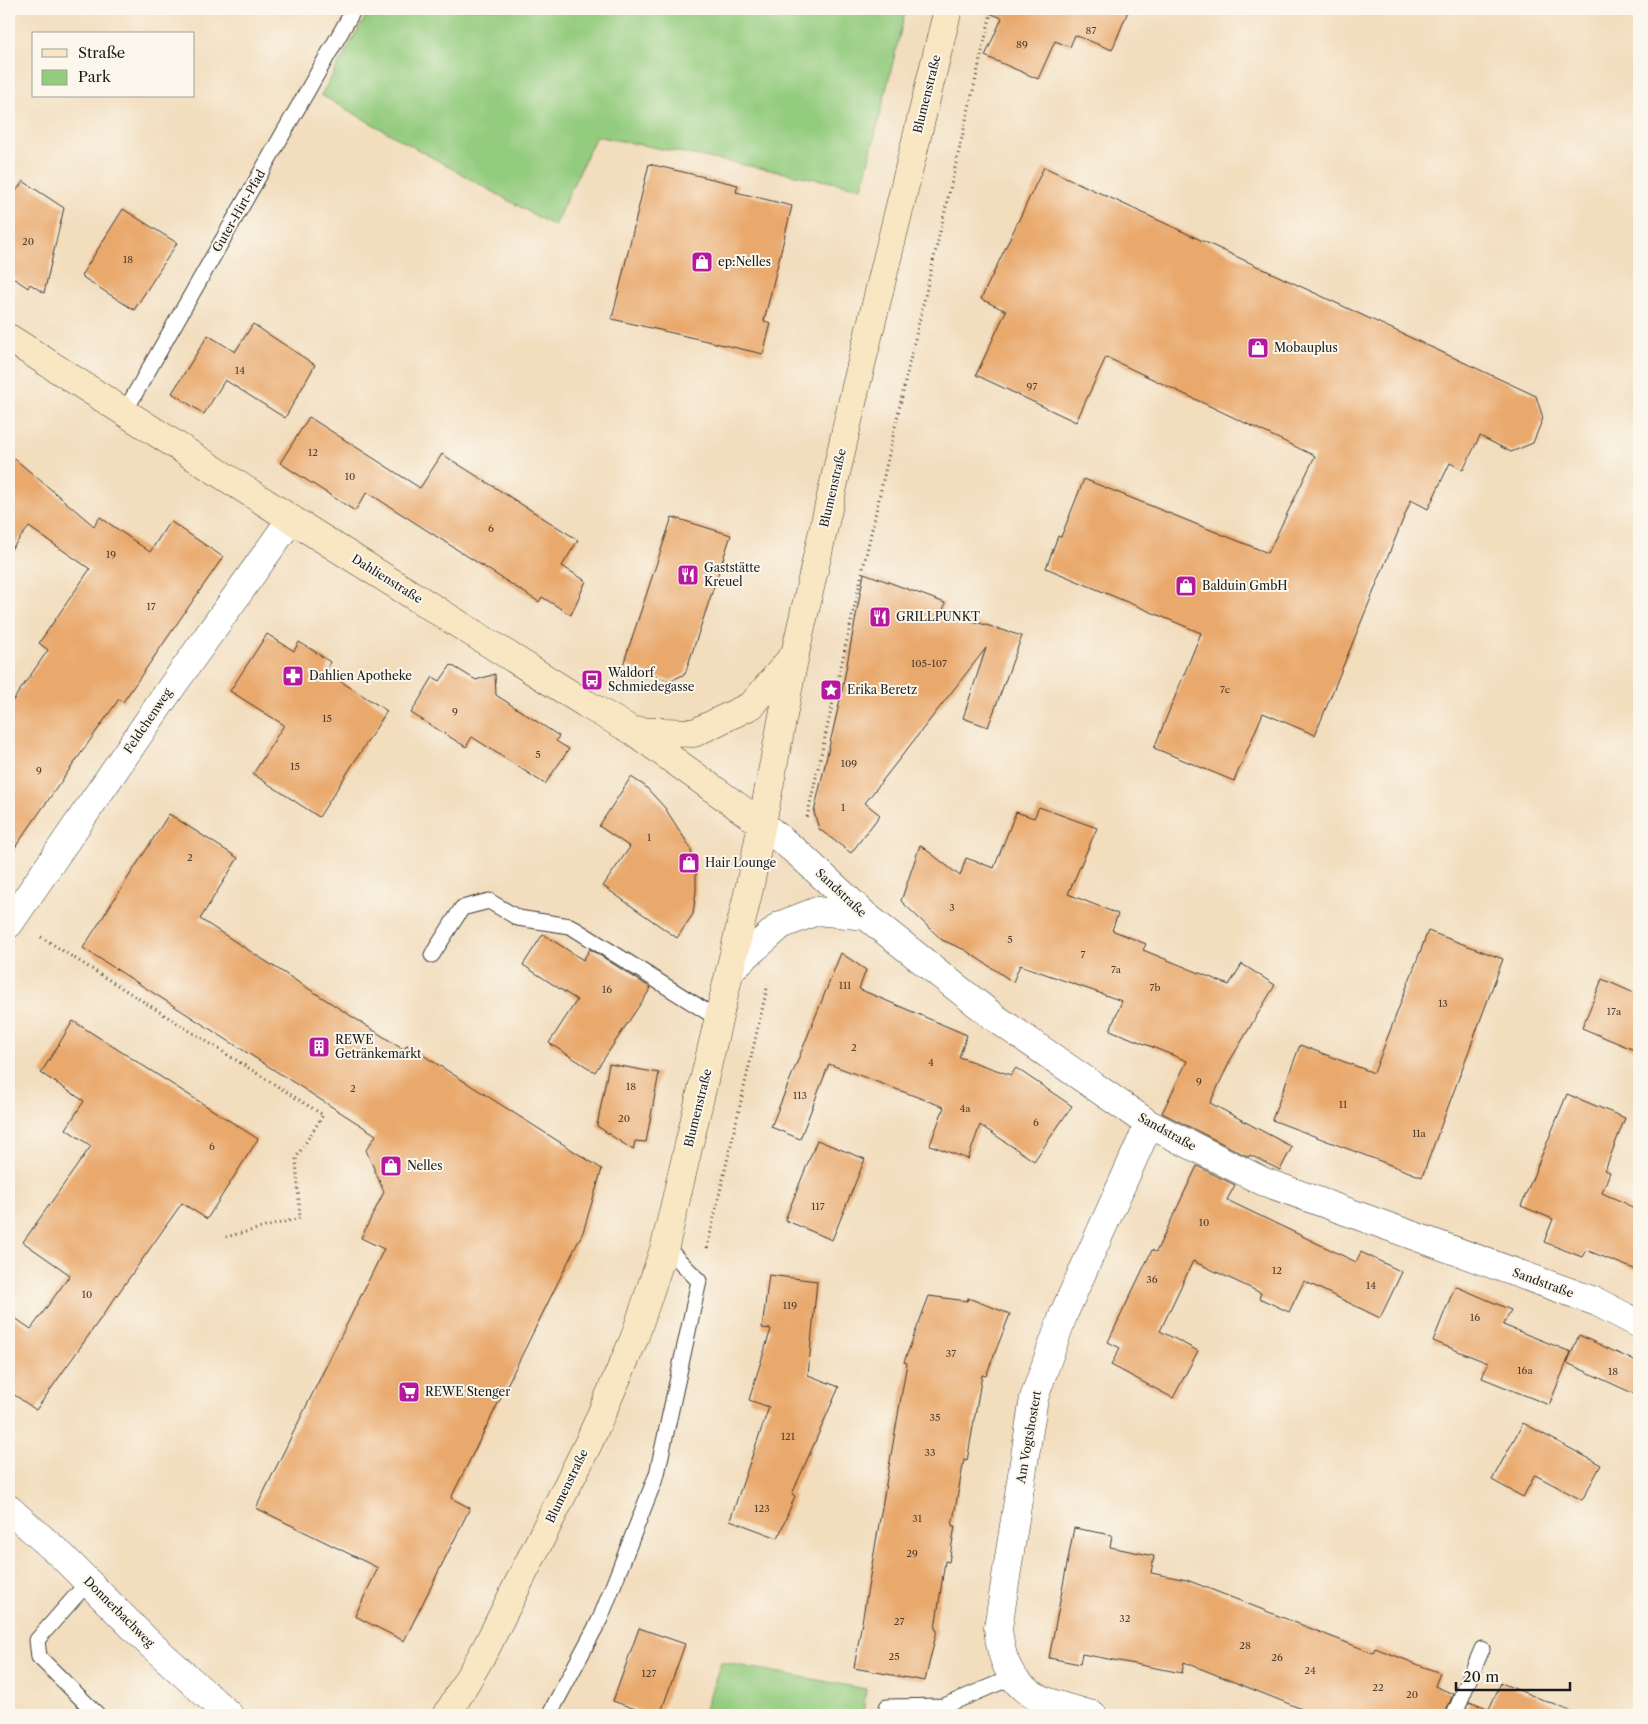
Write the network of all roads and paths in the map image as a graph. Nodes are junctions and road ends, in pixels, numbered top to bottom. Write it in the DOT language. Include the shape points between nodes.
graph roads {
  1 [pos="354,9"];
  2 [pos="948,9"];
  3 [pos="992,9"];
  4 [pos="9,338"];
  5 [pos="124,413"];
  6 [pos="291,519"];
  7 [pos="795,654"];
  8 [pos="633,731"];
  9 [pos="762,824"];
  10 [pos="798,854"];
  11 [pos="866,916"];
  12 [pos="10,922"];
  13 [pos="432,955"];
  14 [pos="731,969"];
  15 [pos="768,983"];
  16 [pos="720,1020"];
  17 [pos="1149,1124"];
  18 [pos="226,1237"];
  19 [pos="665,1246"];
  20 [pos="699,1281"];
  21 [pos="1639,1324"];
  22 [pos="9,1508"];
  23 [pos="88,1582"];
  24 [pos="1482,1649"];
  25 [pos="1013,1677"];
  26 [pos="98,1715"];
  27 [pos="230,1715"];
  28 [pos="447,1715"];
  29 [pos="549,1715"];
  30 [pos="886,1715"];
  31 [pos="1093,1715"];
  32 [pos="1454,1715"];
  1 -- 5 [label="lane, Guter-Hirt-Pfad"];
  2 -- 7 [label="main road, Blumenstraße" via="856,386"];
  3 -- 10 [label="path"];
  4 -- 5 [label="main road, Dahlienstraße"];
  5 -- 6 [label="main road, Dahlienstraße"];
  6 -- 8 [label="main road, Dahlienstraße"];
  6 -- 12 [label="street, Feldchenweg"];
  7 -- 8 [label="main road" via="752,705 694,733"];
  7 -- 9 [label="main road, Blumenstraße"];
  8 -- 9 [label="main road, Dahlienstraße"];
  9 -- 10 [label="street, Sandstraße"];
  9 -- 14 [label="main road, Blumenstraße"];
  10 -- 11 [label="street, Sandstraße"];
  11 -- 14 [label="street" via="817,911 781,925"];
  11 -- 17 [label="street, Sandstraße" via="994,1017"];
  12 -- 18 [label="path" via="323,1116 296,1158 300,1218"];
  13 -- 16 [label="lane" via="462,908 489,901 518,918 570,926"];
  14 -- 16 [label="main road, Blumenstraße"];
  15 -- 20 [label="path"];
  16 -- 19 [label="main road, Blumenstraße"];
  17 -- 21 [label="street, Sandstraße" via="1262,1182 1596,1302"];
  17 -- 25 [label="street, Am Vogtshostert" via="1064,1312 1034,1398 998,1628 1001,1653"];
  19 -- 20 [label="lane"];
  19 -- 28 [label="main road, Blumenstraße" via="634,1339 589,1442 486,1648"];
  20 -- 29 [label="lane" via="657,1474 600,1619"];
  22 -- 23 [label="street, Donnerbachweg"];
  23 -- 26 [label="lane" via="37,1640 37,1649 39,1657"];
  23 -- 27 [label="street, Donnerbachweg" via="147,1641"];
  24 -- 32 [label="lane"];
  25 -- 30 [label="lane" via="944,1706 887,1707"];
  25 -- 31 [label="street, Am Vogtshostert" via="1026,1692 1044,1702"];
}
